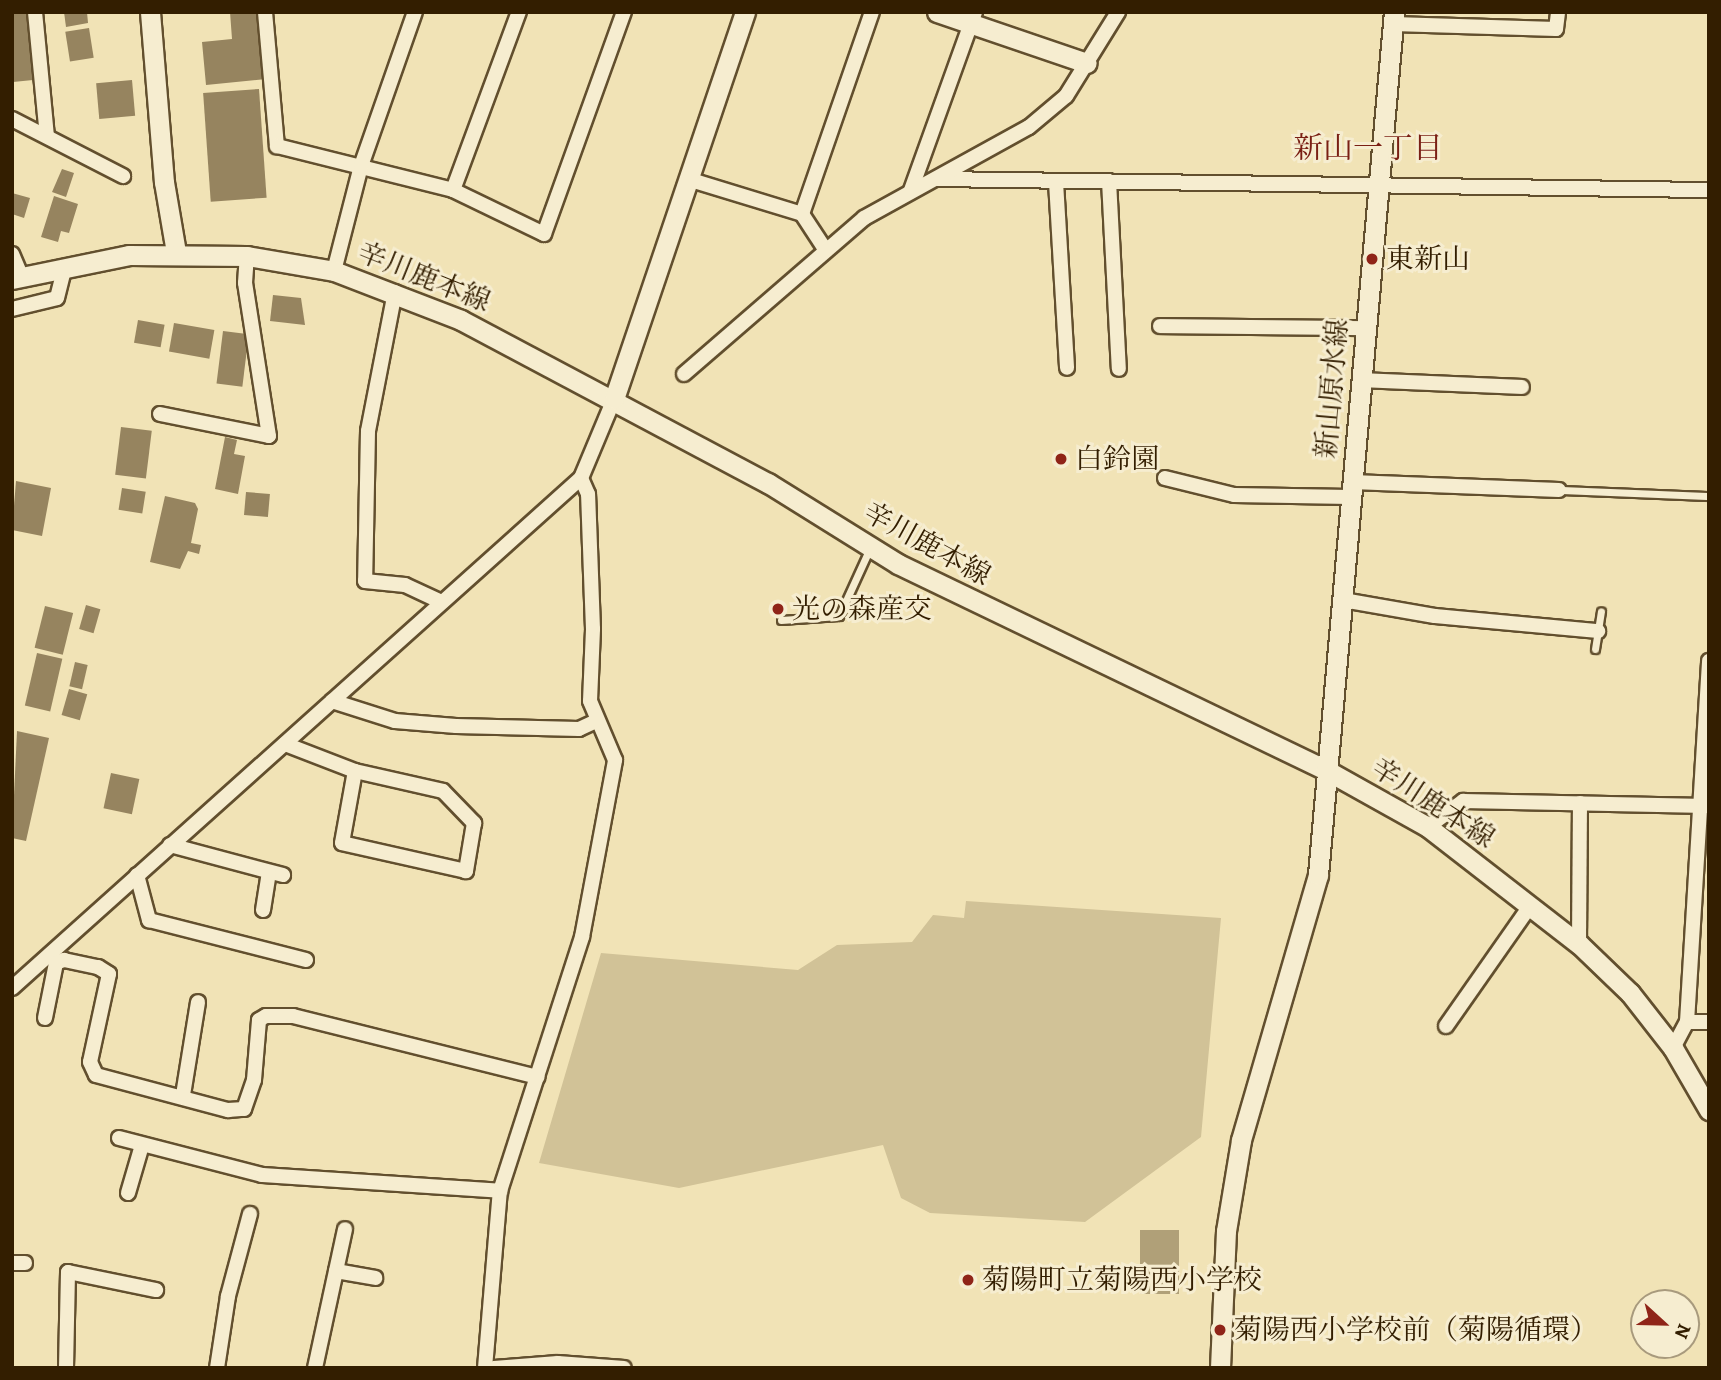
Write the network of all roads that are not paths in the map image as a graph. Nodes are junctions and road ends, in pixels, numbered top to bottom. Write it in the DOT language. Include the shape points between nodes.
graph roads {
  1 [pos="35,12"];
  2 [pos="150,12"];
  3 [pos="265,12"];
  4 [pos="415,12"];
  5 [pos="519,12"];
  6 [pos="624,12"];
  7 [pos="746,12"];
  8 [pos="872,12"];
  9 [pos="937,12"];
  10 [pos="1118,12"];
  11 [pos="1558,12"];
  12 [pos="973,18"];
  13 [pos="1394,18"];
  14 [pos="1087,63"];
  15 [pos="12,119"];
  16 [pos="47,136"];
  17 [pos="362,166"];
  18 [pos="123,176"];
  19 [pos="936,179"];
  20 [pos="691,180"];
  21 [pos="1109,181"];
  22 [pos="1056,182"];
  23 [pos="1378,183"];
  24 [pos="453,190"];
  25 [pos="911,190"];
  26 [pos="1709,190"];
  27 [pos="802,214"];
  28 [pos="825,249"];
  29 [pos="176,253"];
  30 [pos="12,254"];
  31 [pos="247,256"];
  32 [pos="65,267"];
  33 [pos="334,271"];
  34 [pos="17,278"];
  35 [pos="395,292"];
  36 [pos="12,309"];
  37 [pos="1160,326"];
  38 [pos="1366,328"];
  39 [pos="1067,368"];
  40 [pos="1119,369"];
  41 [pos="684,374"];
  42 [pos="1361,380"];
  43 [pos="1522,387"];
  44 [pos="614,399"];
  45 [pos="160,414"];
  46 [pos="581,478"];
  47 [pos="1165,478"];
  48 [pos="1351,489"];
  49 [pos="1559,490"];
  50 [pos="1709,496"];
  51 [pos="870,548"];
  52 [pos="1343,600"];
  53 [pos="441,602"];
  54 [pos="1601,611"];
  55 [pos="781,620"];
  56 [pos="1598,631"];
  57 [pos="1595,649"];
  58 [pos="1709,662"];
  59 [pos="332,701"];
  60 [pos="596,721"];
  61 [pos="285,744"];
  62 [pos="1326,770"];
  63 [pos="355,771"];
  64 [pos="1580,803"];
  65 [pos="1704,806"];
  66 [pos="1428,827"];
  67 [pos="170,845"];
  68 [pos="137,875"];
  69 [pos="1530,906"];
  70 [pos="263,909"];
  71 [pos="1693,921"];
  72 [pos="1709,921"];
  73 [pos="1579,944"];
  74 [pos="306,960"];
  75 [pos="12,988"];
  76 [pos="198,1002"];
  77 [pos="45,1018"];
  78 [pos="1687,1022"];
  79 [pos="1709,1022"];
  80 [pos="1446,1026"];
  81 [pos="1673,1048"];
  82 [pos="537,1077"];
  83 [pos="1700,1080"];
  84 [pos="183,1095"];
  85 [pos="1709,1110"];
  86 [pos="119,1138"];
  87 [pos="142,1145"];
  88 [pos="500,1191"];
  89 [pos="128,1193"];
  90 [pos="250,1214"];
  91 [pos="345,1228"];
  92 [pos="335,1271"];
  93 [pos="375,1278"];
  94 [pos="156,1290"];
  95 [pos="66,1368"];
  96 [pos="218,1368"];
  97 [pos="315,1368"];
  98 [pos="485,1368"];
  99 [pos="494,1368"];
  100 [pos="624,1368"];
  101 [pos="1220,1368"];
  1 -- 16 [label="street"];
  2 -- 29 [label="main road" via="164,181"];
  3 -- 17 [label="street" via="277,146"];
  4 -- 17 [label="street"];
  5 -- 24 [label="street"];
  6 -- 24 [label="street" via="544,234"];
  7 -- 20 [label="main road"];
  8 -- 27 [label="street"];
  9 -- 12 [label="main road"];
  10 -- 14 [label="street"];
  11 -- 13 [label="street" via="1556,29"];
  12 -- 14 [label="main road"];
  12 -- 25 [label="street"];
  13 -- 23 [label="main road, 新山原水線"];
  14 -- 19 [label="street" via="1066,96 1029,127"];
  15 -- 16 [label="street"];
  16 -- 18 [label="street"];
  17 -- 24 [label="street"];
  17 -- 33 [label="street"];
  19 -- 22 [label="street"];
  19 -- 25 [label="street"];
  20 -- 27 [label="street"];
  20 -- 44 [label="main road"];
  21 -- 22 [label="street"];
  21 -- 23 [label="street"];
  21 -- 40 [label="street"];
  22 -- 39 [label="street"];
  23 -- 26 [label="street"];
  23 -- 38 [label="main road, 新山原水線"];
  25 -- 28 [label="street"];
  27 -- 28 [label="street"];
  28 -- 41 [label="street"];
  29 -- 31 [label="main road, 辛川鹿本線"];
  29 -- 32 [label="main road, 辛川鹿本線"];
  30 -- 34 [label="street"];
  31 -- 33 [label="main road, 辛川鹿本線"];
  31 -- 45 [label="street" via="245,283 269,436"];
  32 -- 34 [label="main road, 辛川鹿本線"];
  32 -- 36 [label="street" via="57,298"];
  33 -- 35 [label="main road, 辛川鹿本線"];
  35 -- 44 [label="main road, 辛川鹿本線"];
  35 -- 53 [label="street" via="368,431 365,581 405,585"];
  37 -- 38 [label="street"];
  38 -- 42 [label="main road, 新山原水線"];
  42 -- 43 [label="street"];
  42 -- 48 [label="main road, 新山原水線"];
  44 -- 46 [label="street"];
  44 -- 51 [label="main road, 辛川鹿本線"];
  46 -- 53 [label="street"];
  46 -- 60 [label="street" via="588,494 590,701"];
  47 -- 48 [label="street" via="1234,495"];
  48 -- 49 [label="street"];
  48 -- 52 [label="main road, 新山原水線"];
  49 -- 50 [label="lane"];
  51 -- 55 [label="lane" via="839,616"];
  51 -- 62 [label="main road, 辛川鹿本線" via="1116,673"];
  52 -- 56 [label="street" via="1435,616"];
  52 -- 62 [label="main road, 新山原水線"];
  53 -- 59 [label="street"];
  54 -- 56 [label="lane"];
  56 -- 57 [label="lane"];
  58 -- 65 [label="street"];
  59 -- 60 [label="street" via="395,721 456,726 579,729"];
  59 -- 61 [label="street"];
  60 -- 82 [label="street" via="615,760 582,937"];
  61 -- 63 [label="street"];
  61 -- 67 [label="street"];
  62 -- 66 [label="main road, 辛川鹿本線"];
  62 -- 101 [label="main road, 新山原水線" via="1318,875 1241,1140 1226,1231"];
  63 -- 63 [label="street" via="342,843 466,871 474,823 443,791"];
  64 -- 65 [label="street"];
  64 -- 66 [label="street" via="1463,801"];
  64 -- 73 [label="street"];
  65 -- 71 [label="street"];
  66 -- 69 [label="main road, 辛川鹿本線"];
  67 -- 68 [label="street"];
  67 -- 70 [label="street" via="276,874"];
  68 -- 74 [label="street" via="149,920"];
  68 -- 75 [label="street"];
  69 -- 73 [label="main road, 辛川鹿本線"];
  69 -- 80 [label="street"];
  71 -- 72 [label="street"];
  71 -- 78 [label="street"];
  73 -- 81 [label="main road, 辛川鹿本線" via="1630,993"];
  76 -- 84 [label="street"];
  77 -- 84 [label="street" via="56,963 64,960 98,967 109,974 90,1062 96,1075"];
  78 -- 79 [label="street"];
  78 -- 81 [label="street"];
  81 -- 83 [label="main road, 辛川鹿本線"];
  82 -- 84 [label="street" via="293,1016 266,1016 259,1020 254,1080 244,1109 228,1110"];
  82 -- 88 [label="street"];
  83 -- 85 [label="main road, 辛川鹿本線"];
  86 -- 87 [label="street"];
  87 -- 88 [label="street" via="262,1175"];
  87 -- 89 [label="street"];
  88 -- 98 [label="street"];
  90 -- 96 [label="street" via="228,1296"];
  91 -- 92 [label="street"];
  92 -- 93 [label="street"];
  92 -- 97 [label="street"];
  94 -- 95 [label="street" via="68,1272"];
  99 -- 100 [label="street" via="558,1363"];
}
